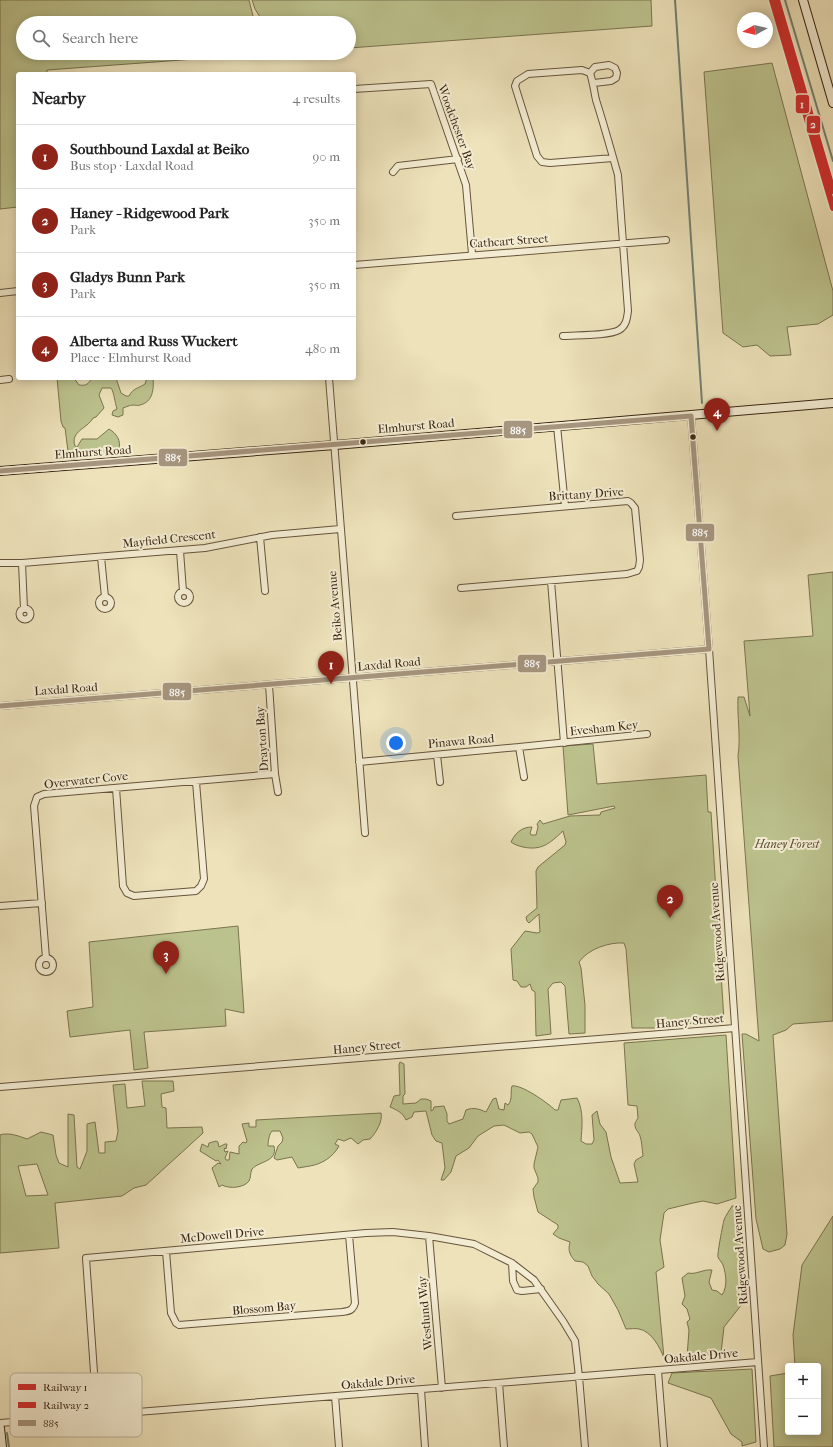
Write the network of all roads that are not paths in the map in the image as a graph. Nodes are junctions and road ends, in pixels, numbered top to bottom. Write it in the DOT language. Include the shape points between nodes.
graph roads {
  1 [pos="803,0"];
  2 [pos="590,73"];
  3 [pos="594,83"];
  4 [pos="356,88"];
  5 [pos="833,103"];
  6 [pos="613,158"];
  7 [pos="458,159"];
  8 [pos="393,172"];
  9 [pos="666,240"];
  10 [pos="623,243"];
  11 [pos="472,254"];
  12 [pos="356,265"];
  13 [pos="16,291"];
  14 [pos="0,293"];
  15 [pos="563,336"];
  16 [pos="8,379"];
  17 [pos="0,380"];
  18 [pos="329,380"];
  19 [pos="833,404"];
  20 [pos="691,416"];
  21 [pos="557,426"];
  22 [pos="335,445"];
  23 [pos="0,471"];
  24 [pos="565,506"];
  25 [pos="456,516"];
  26 [pos="340,529"];
  27 [pos="260,536"];
  28 [pos="180,551"];
  29 [pos="101,557"];
  30 [pos="0,563"];
  31 [pos="22,563"];
  32 [pos="551,582"];
  33 [pos="461,588"];
  34 [pos="183,591"];
  35 [pos="265,592"];
  36 [pos="105,597"];
  37 [pos="24,609"];
  38 [pos="709,649"];
  39 [pos="557,661"];
  40 [pos="353,678"];
  41 [pos="269,685"];
  42 [pos="0,706"];
  43 [pos="647,734"];
  44 [pos="564,743"];
  45 [pos="519,747"];
  46 [pos="437,754"];
  47 [pos="359,762"];
  48 [pos="275,774"];
  49 [pos="524,777"];
  50 [pos="196,782"];
  51 [pos="440,782"];
  52 [pos="116,788"];
  53 [pos="278,792"];
  54 [pos="365,833"];
  55 [pos="42,903"];
  56 [pos="0,906"];
  57 [pos="46,958"];
  58 [pos="735,1028"];
  59 [pos="0,1087"];
  60 [pos="349,1235"];
  61 [pos="429,1236"];
  62 [pos="166,1251"];
  63 [pos="512,1263"];
  64 [pos="541,1289"];
  65 [pos="758,1362"];
  66 [pos="658,1371"];
  67 [pos="94,1373"];
  68 [pos="580,1377"];
  69 [pos="499,1384"];
  70 [pos="442,1388"];
  71 [pos="421,1390"];
  72 [pos="335,1396"];
  73 [pos="142,1411"];
  74 [pos="10,1422"];
  75 [pos="0,1423"];
  76 [pos="0,1428"];
  77 [pos="2,1447"];
  78 [pos="339,1447"];
  79 [pos="425,1447"];
  80 [pos="504,1447"];
  81 [pos="585,1447"];
  82 [pos="664,1447"];
  83 [pos="764,1447"];
  1 -- 5 [label="street"];
  2 -- 3 [label="street"];
  2 -- 3 [label="street" via="595,67 609,65 615,68 616,78"];
  2 -- 6 [label="street" via="582,70 528,74 517,81 515,86 537,156 542,162 550,164"];
  3 -- 6 [label="street"];
  4 -- 7 [label="street, Woodchester Bay" via="431,84"];
  6 -- 10 [label="street" via="618,175"];
  7 -- 8 [label="street" via="398,166"];
  7 -- 11 [label="street, Woodchester Bay" via="466,185"];
  9 -- 10 [label="street, Cathcart Street"];
  10 -- 11 [label="street, Cathcart Street"];
  10 -- 15 [label="street" via="627,322 620,330 610,333"];
  11 -- 12 [label="street, Cathcart Street"];
  13 -- 14 [label="street"];
  16 -- 17 [label="street"];
  18 -- 22 [label="street, Beiko Avenue"];
  19 -- 20 [label="street, Elmhurst Road"];
  20 -- 21 [label="street, Elmhurst Road"];
  20 -- 38 [label="street, Ridgewood Avenue"];
  21 -- 22 [label="street, Elmhurst Road"];
  21 -- 24 [label="street"];
  22 -- 23 [label="street, Elmhurst Road"];
  22 -- 26 [label="street, Beiko Avenue"];
  24 -- 25 [label="street, Brittany Drive"];
  24 -- 32 [label="street, Brittany Drive" via="620,500 632,503 637,517 639,567 637,571 627,574"];
  26 -- 27 [label="street, Mayfield Crescent"];
  26 -- 40 [label="street, Beiko Avenue"];
  27 -- 28 [label="street, Mayfield Crescent"];
  27 -- 35 [label="street"];
  28 -- 29 [label="street, Mayfield Crescent"];
  28 -- 34 [label="street"];
  29 -- 31 [label="street, Mayfield Crescent"];
  29 -- 36 [label="street"];
  30 -- 31 [label="street, Mayfield Crescent"];
  31 -- 37 [label="street"];
  32 -- 33 [label="street, Brittany Drive"];
  32 -- 39 [label="street"];
  38 -- 39 [label="street, Laxdal Road"];
  38 -- 58 [label="street, Ridgewood Avenue"];
  39 -- 40 [label="street, Laxdal Road"];
  39 -- 44 [label="street"];
  40 -- 41 [label="street, Laxdal Road"];
  40 -- 47 [label="street, Beiko Avenue"];
  41 -- 42 [label="street, Laxdal Road"];
  41 -- 48 [label="street, Drayton Bay"];
  43 -- 44 [label="street, Evesham Key"];
  44 -- 45 [label="street, Pinawa Road"];
  45 -- 46 [label="street, Pinawa Road"];
  45 -- 49 [label="street"];
  46 -- 47 [label="street, Pinawa Road"];
  46 -- 51 [label="street"];
  47 -- 54 [label="street, Beiko Avenue"];
  48 -- 50 [label="street, Overwater Cove"];
  48 -- 53 [label="street, Drayton Bay"];
  50 -- 52 [label="street, Overwater Cove"];
  50 -- 52 [label="street" via="204,879 201,886 196,891 134,896 127,893 123,886"];
  52 -- 55 [label="street, Overwater Cove" via="44,794 37,797 34,806"];
  55 -- 56 [label="street"];
  55 -- 57 [label="street, Overwater Cove"];
  58 -- 59 [label="street, Haney Street"];
  58 -- 65 [label="street, Ridgewood Avenue"];
  60 -- 61 [label="street, McDowell Drive" via="387,1232"];
  60 -- 62 [label="street, McDowell Drive"];
  60 -- 62 [label="street, Blossom Bay" via="355,1303 350,1311 342,1312 179,1325 171,1313"];
  61 -- 63 [label="street, McDowell Drive" via="474,1244"];
  61 -- 70 [label="street, Westlund Way"];
  62 -- 67 [label="street, McDowell Drive" via="86,1258"];
  63 -- 64 [label="street, McDowell Drive" via="530,1276"];
  63 -- 64 [label="street" via="513,1281 517,1290"];
  64 -- 68 [label="street, McDowell Drive" via="575,1341"];
  65 -- 66 [label="street, Oakdale Drive"];
  65 -- 83 [label="street, Ridgewood Avenue"];
  66 -- 68 [label="street, Oakdale Drive"];
  66 -- 82 [label="street"];
  68 -- 69 [label="street, Oakdale Drive"];
  68 -- 81 [label="street, McDowell Drive"];
  69 -- 70 [label="street, Oakdale Drive"];
  69 -- 80 [label="street"];
  70 -- 71 [label="street, Oakdale Drive"];
  71 -- 72 [label="street, Oakdale Drive"];
  71 -- 79 [label="street"];
  72 -- 73 [label="street, Oakdale Drive"];
  72 -- 78 [label="street"];
  74 -- 75 [label="street, Oakdale Drive"];
  76 -- 77 [label="street"];
}
